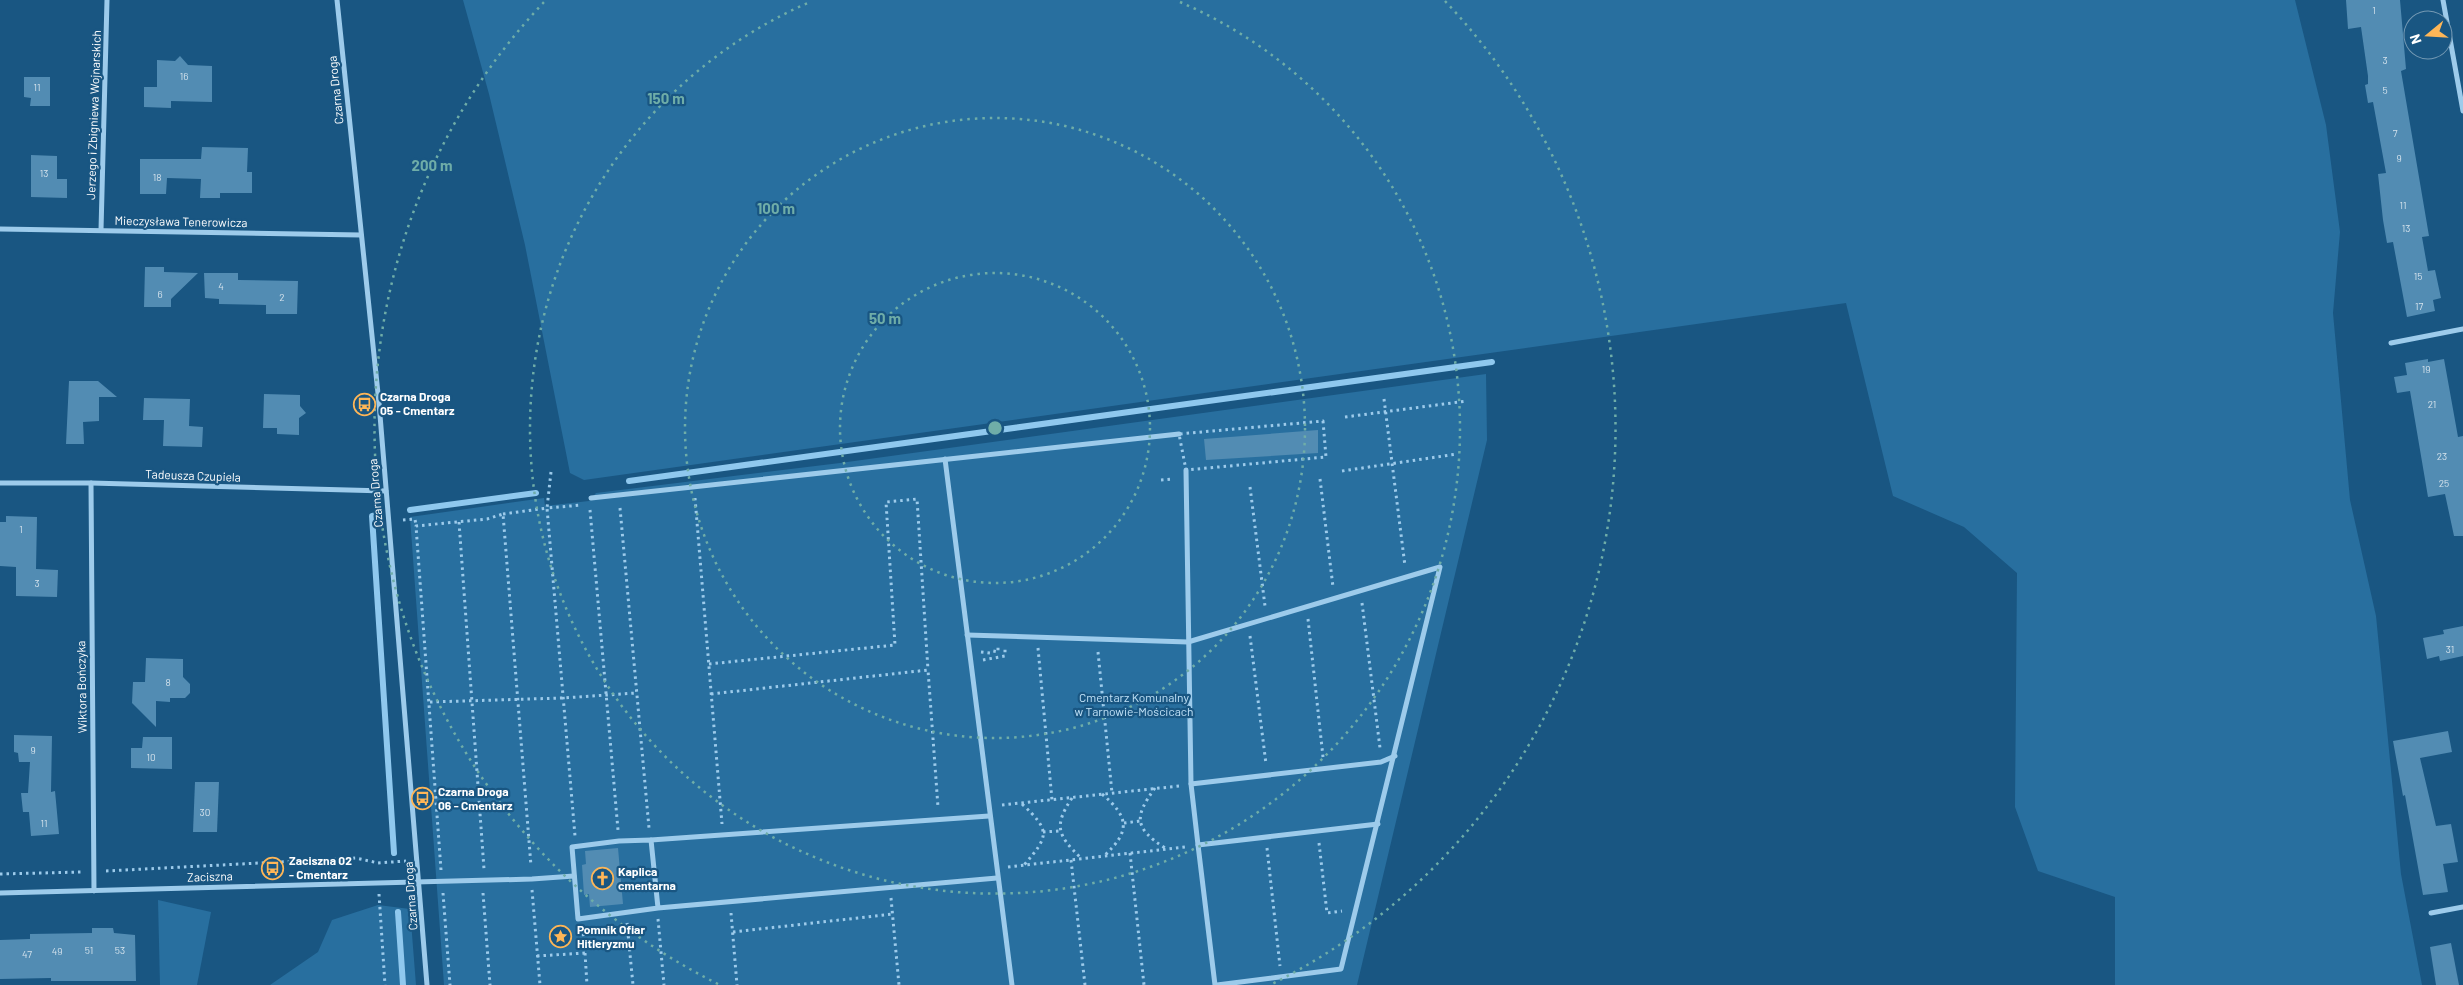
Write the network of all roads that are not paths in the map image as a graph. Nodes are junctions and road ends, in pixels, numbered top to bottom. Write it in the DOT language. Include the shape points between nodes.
graph roads {
  1 [pos="108,0"];
  2 [pos="337,0"];
  3 [pos="2443,0"];
  4 [pos="2463,111"];
  5 [pos="0,229"];
  6 [pos="101,230"];
  7 [pos="361,234"];
  8 [pos="2463,329"];
  9 [pos="2391,343"];
  10 [pos="1179,434"];
  11 [pos="945,459"];
  12 [pos="1186,470"];
  13 [pos="0,483"];
  14 [pos="90,483"];
  15 [pos="386,491"];
  16 [pos="592,498"];
  17 [pos="967,635"];
  18 [pos="1188,642"];
  19 [pos="1395,756"];
  20 [pos="1192,784"];
  21 [pos="989,816"];
  22 [pos="1378,824"];
  23 [pos="651,840"];
  24 [pos="1198,845"];
  25 [pos="574,876"];
  26 [pos="997,878"];
  27 [pos="420,881"];
  28 [pos="94,891"];
  29 [pos="0,893"];
  30 [pos="2463,907"];
  31 [pos="658,908"];
  32 [pos="2431,913"];
  33 [pos="427,985"];
  34 [pos="1012,985"];
  35 [pos="1216,985"];
  1 -- 6 [label="street, Jerzego i Zbigniewa Wojnarskich"];
  2 -- 7 [label="street, Czarna Droga"];
  3 -- 4 [label="street"];
  5 -- 6 [label="street, Mieczysława Tenerowicza"];
  6 -- 7 [label="street, Mieczysława Tenerowicza"];
  7 -- 15 [label="street, Czarna Droga"];
  8 -- 9 [label="street"];
  10 -- 11 [label="street"];
  11 -- 16 [label="street"];
  11 -- 17 [label="street"];
  12 -- 18 [label="street"];
  13 -- 14 [label="street, Tadeusza Czupiela"];
  14 -- 15 [label="street, Tadeusza Czupiela"];
  14 -- 28 [label="street, Wiktora Bończyka"];
  15 -- 27 [label="street, Czarna Droga"];
  17 -- 18 [label="street"];
  17 -- 21 [label="street"];
  18 -- 19 [label="street" via="1440,566"];
  18 -- 20 [label="street"];
  19 -- 20 [label="street" via="1381,762"];
  19 -- 22 [label="street"];
  20 -- 24 [label="street"];
  21 -- 23 [label="street"];
  21 -- 26 [label="street"];
  22 -- 24 [label="street"];
  22 -- 35 [label="street" via="1341,969"];
  23 -- 25 [label="street" via="572,847"];
  23 -- 31 [label="street"];
  24 -- 35 [label="street"];
  25 -- 27 [label="street, Zaciszna"];
  25 -- 31 [label="street" via="578,919"];
  26 -- 31 [label="street"];
  26 -- 34 [label="street"];
  27 -- 28 [label="street, Zaciszna"];
  27 -- 33 [label="street, Czarna Droga"];
  28 -- 29 [label="street, Zaciszna"];
  30 -- 32 [label="street"];
}
